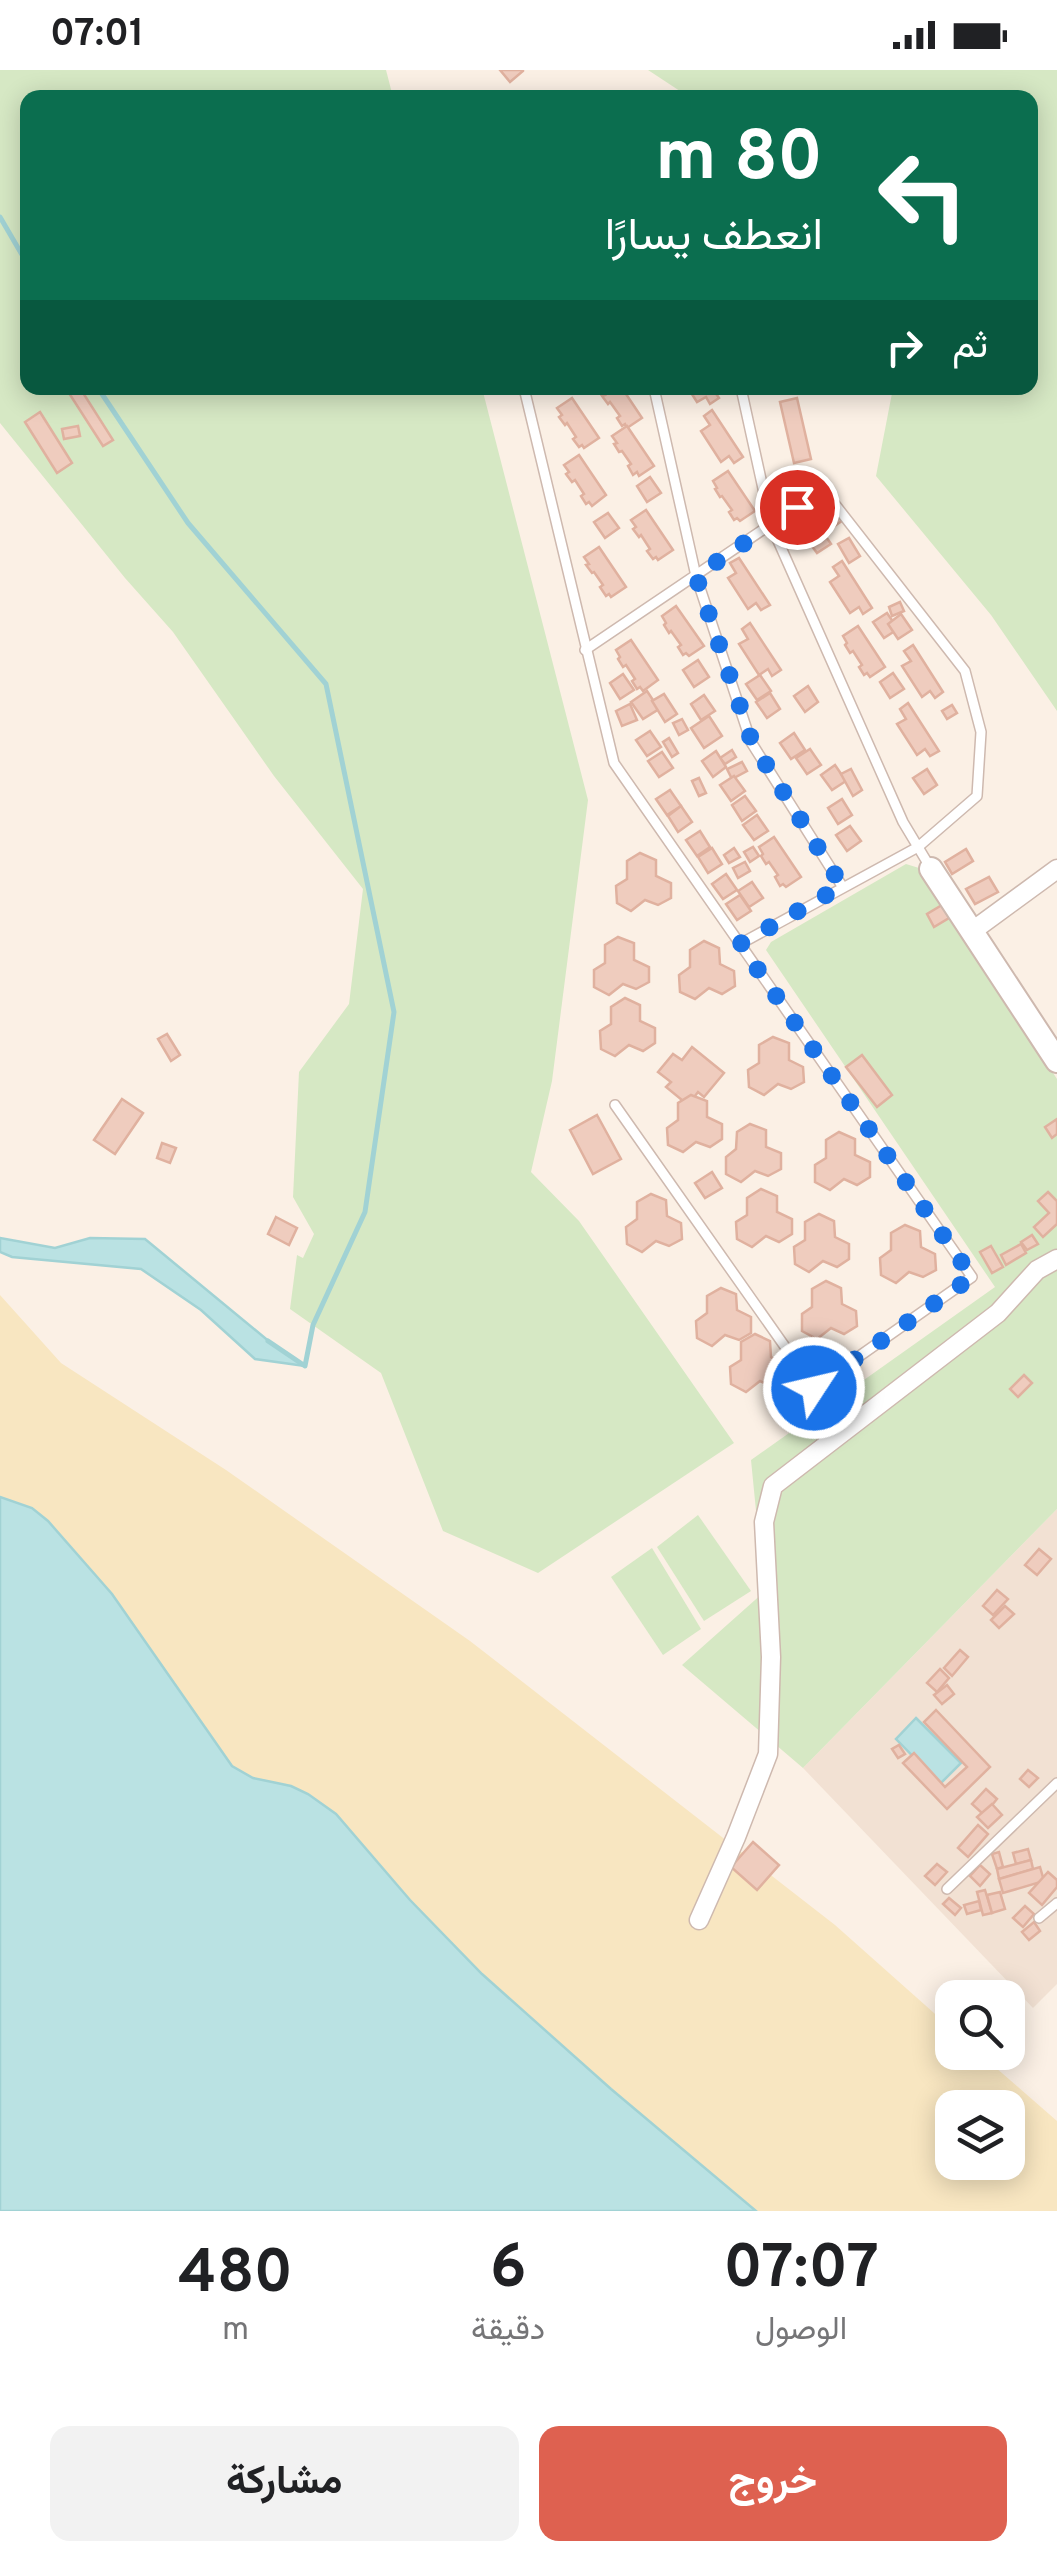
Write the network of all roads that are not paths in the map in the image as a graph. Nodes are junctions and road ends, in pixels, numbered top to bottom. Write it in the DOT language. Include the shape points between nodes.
graph roads {
  1 [pos="526,395"];
  2 [pos="656,395"];
  3 [pos="743,395"];
  4 [pos="771,525"];
  5 [pos="696,576"];
  6 [pos="585,650"];
  7 [pos="918,847"];
  8 [pos="931,869"];
  9 [pos="1057,869"];
  10 [pos="842,886"];
  11 [pos="971,932"];
  12 [pos="740,944"];
  13 [pos="1057,1061"];
  14 [pos="614,1105"];
  15 [pos="1057,1260"];
  16 [pos="1056,1787"];
  17 [pos="947,1888"];
  18 [pos="1057,1903"];
  19 [pos="1039,1918"];
  20 [pos="699,1920"];
  1 -- 6 [label="lane"];
  2 -- 5 [label="lane"];
  3 -- 4 [label="lane"];
  4 -- 5 [label="lane"];
  4 -- 7 [label="lane"];
  4 -- 7 [label="lane" via="823,489 965,671 981,732 977,796"];
  5 -- 6 [label="lane"];
  5 -- 10 [label="lane" via="752,742"];
  6 -- 12 [label="lane" via="614,763"];
  7 -- 8 [label="lane"];
  7 -- 10 [label="lane"];
  8 -- 11 [label="street"];
  9 -- 11 [label="street"];
  10 -- 12 [label="lane"];
  11 -- 13 [label="street"];
  12 -- 14 [label="lane" via="972,1277 814,1388"];
  15 -- 20 [label="street" via="1037,1270 998,1314 773,1486 764,1522 768,1754"];
  16 -- 17 [label="lane"];
  18 -- 19 [label="lane"];
}
